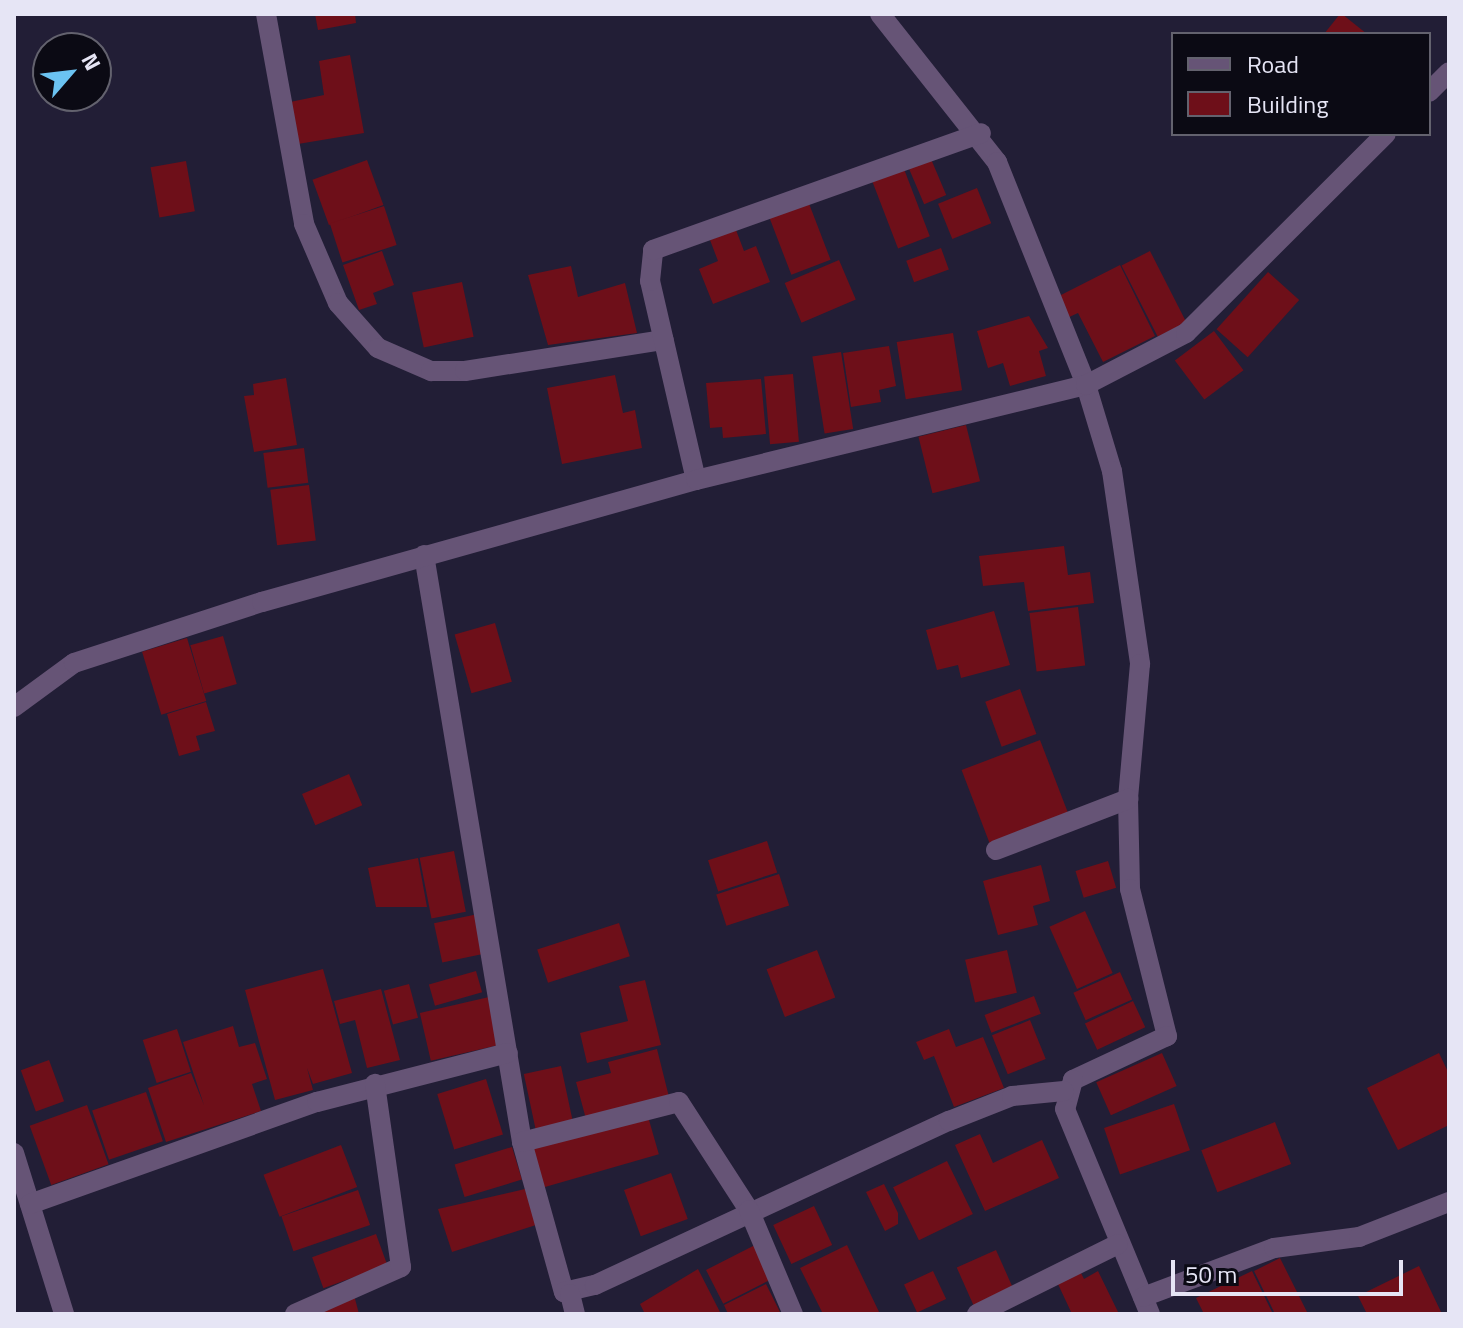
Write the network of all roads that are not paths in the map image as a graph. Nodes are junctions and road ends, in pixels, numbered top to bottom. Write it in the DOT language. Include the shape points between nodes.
graph roads {
  1 [pos="266,14"];
  2 [pos="880,14"];
  3 [pos="1449,72"];
  4 [pos="1431,90"];
  5 [pos="981,133"];
  6 [pos="1384,136"];
  7 [pos="664,340"];
  8 [pos="1086,385"];
  9 [pos="696,480"];
  10 [pos="424,555"];
  11 [pos="14,707"];
  12 [pos="1128,799"];
  13 [pos="996,850"];
  14 [pos="508,1053"];
  15 [pos="375,1084"];
  16 [pos="1064,1091"];
  17 [pos="522,1142"];
  18 [pos="14,1153"];
  19 [pos="1449,1202"];
  20 [pos="30,1204"];
  21 [pos="749,1210"];
  22 [pos="1118,1244"];
  23 [pos="573,1304"];
  24 [pos="1147,1306"];
  25 [pos="64,1314"];
  26 [pos="295,1314"];
  27 [pos="793,1314"];
  28 [pos="977,1314"];
  1 -- 7 [label="street" via="304,224 338,303 378,348 431,371 465,371"];
  2 -- 5 [label="street"];
  3 -- 4 [label="street"];
  5 -- 7 [label="street" via="660,244 648,266"];
  5 -- 8 [label="street"];
  6 -- 8 [label="street" via="1186,333"];
  7 -- 9 [label="street"];
  8 -- 9 [label="street"];
  8 -- 12 [label="street" via="1112,471 1140,664"];
  9 -- 10 [label="street"];
  10 -- 11 [label="street" via="106,651 37,686"];
  10 -- 14 [label="street"];
  12 -- 13 [label="street"];
  12 -- 16 [label="street" via="1130,889 1167,1036"];
  14 -- 15 [label="street"];
  14 -- 17 [label="street"];
  15 -- 20 [label="street"];
  15 -- 26 [label="street" via="401,1267"];
  16 -- 21 [label="street" via="1012,1096"];
  16 -- 22 [label="street" via="1069,1127"];
  17 -- 21 [label="street" via="679,1102"];
  17 -- 23 [label="street" via="553,1271"];
  18 -- 20 [label="street"];
  19 -- 24 [label="street" via="1359,1237 1274,1248"];
  20 -- 25 [label="street"];
  21 -- 23 [label="street"];
  21 -- 27 [label="street"];
  22 -- 24 [label="street"];
  22 -- 28 [label="street"];
}
